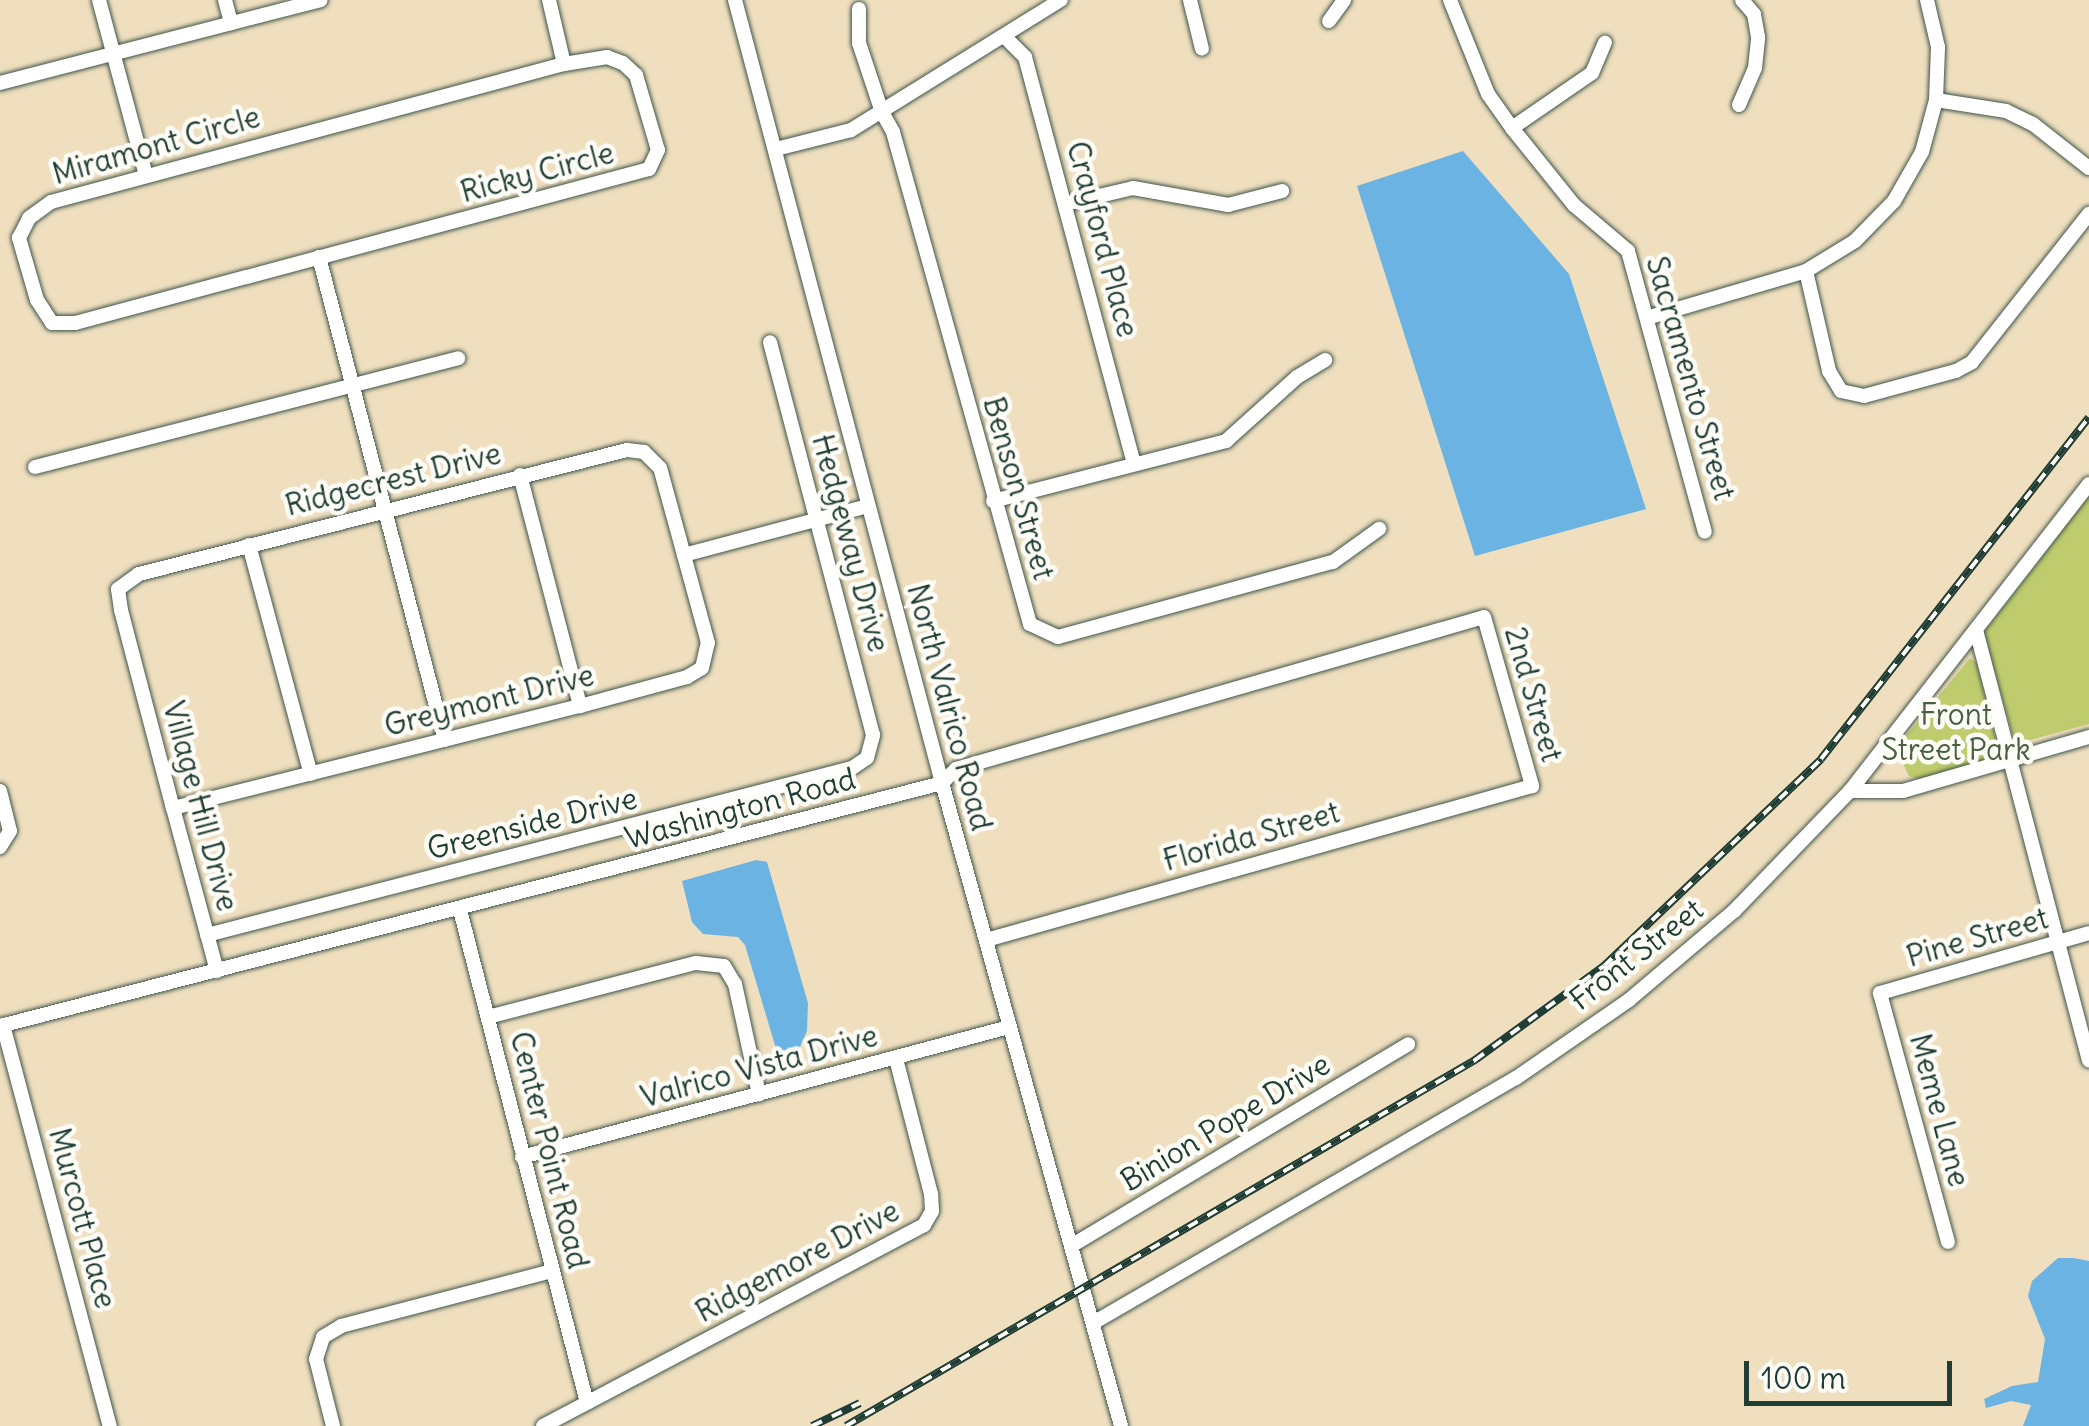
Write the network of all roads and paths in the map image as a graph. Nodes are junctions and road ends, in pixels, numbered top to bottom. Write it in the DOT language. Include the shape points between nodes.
graph roads {
  1 [pos="100,0"];
  2 [pos="225,0"];
  3 [pos="320,0"];
  4 [pos="548,0"];
  5 [pos="735,0"];
  6 [pos="1062,0"];
  7 [pos="1190,0"];
  8 [pos="1344,0"];
  9 [pos="1450,0"];
  10 [pos="1742,0"];
  11 [pos="1928,0"];
  12 [pos="859,9"];
  13 [pos="1329,21"];
  14 [pos="231,24"];
  15 [pos="1004,36"];
  16 [pos="1605,43"];
  17 [pos="1202,50"];
  18 [pos="114,54"];
  19 [pos="564,64"];
  20 [pos="0,83"];
  21 [pos="1936,100"];
  22 [pos="1739,105"];
  23 [pos="882,112"];
  24 [pos="1512,128"];
  25 [pos="776,149"];
  26 [pos="2089,168"];
  27 [pos="146,175"];
  28 [pos="1282,191"];
  29 [pos="1065,204"];
  30 [pos="2089,214"];
  31 [pos="319,257"];
  32 [pos="1806,271"];
  33 [pos="1650,317"];
  34 [pos="770,342"];
  35 [pos="458,358"];
  36 [pos="1324,360"];
  37 [pos="352,386"];
  38 [pos="1134,464"];
  39 [pos="35,467"];
  40 [pos="520,475"];
  41 [pos="2089,484"];
  42 [pos="993,501"];
  43 [pos="868,506"];
  44 [pos="386,509"];
  45 [pos="818,521"];
  46 [pos="1379,529"];
  47 [pos="1706,532"];
  48 [pos="249,545"];
  49 [pos="684,555"];
  50 [pos="1484,617"];
  51 [pos="1976,630"];
  52 [pos="133,656"];
  53 [pos="580,706"];
  54 [pos="2089,737"];
  55 [pos="446,740"];
  56 [pos="868,758"];
  57 [pos="2011,759"];
  58 [pos="311,774"];
  59 [pos="942,783"];
  60 [pos="1532,786"];
  61 [pos="0,791"];
  62 [pos="1850,791"];
  63 [pos="174,808"];
  64 [pos="0,847"];
  65 [pos="460,910"];
  66 [pos="2089,933"];
  67 [pos="207,935"];
  68 [pos="986,940"];
  69 [pos="2059,942"];
  70 [pos="217,971"];
  71 [pos="1880,993"];
  72 [pos="488,1016"];
  73 [pos="2,1025"];
  74 [pos="1010,1027"];
  75 [pos="1408,1044"];
  76 [pos="896,1058"];
  77 [pos="2089,1060"];
  78 [pos="760,1094"];
  79 [pos="522,1157"];
  80 [pos="1948,1242"];
  81 [pos="1071,1246"];
  82 [pos="552,1271"];
  83 [pos="1093,1323"];
  84 [pos="587,1403"];
  85 [pos="110,1426"];
  86 [pos="334,1426"];
  87 [pos="543,1426"];
  88 [pos="1121,1426"];
  1 -- 18 [label="street"];
  2 -- 14 [label="street"];
  3 -- 14 [label="street"];
  4 -- 19 [label="street"];
  5 -- 25 [label="street, North Valrico Road"];
  6 -- 15 [label="street"];
  7 -- 17 [label="street"];
  8 -- 13 [label="street"];
  9 -- 24 [label="street, Sacramento Street" via="1488,94"];
  10 -- 22 [label="street" via="1754,14 1758,37 1755,68"];
  11 -- 21 [label="street" via="1938,47"];
  12 -- 23 [label="street, Benson Street" via="859,43"];
  14 -- 18 [label="street"];
  15 -- 23 [label="street"];
  15 -- 29 [label="street, Crayford Place" via="1025,57"];
  16 -- 24 [label="street" via="1592,73"];
  18 -- 20 [label="street"];
  18 -- 27 [label="street"];
  19 -- 27 [label="street, Miramont Circle"];
  19 -- 31 [label="street, Ricky Circle" via="606,56 636,75 658,150 649,168"];
  21 -- 26 [label="street" via="2006,112 2033,124"];
  21 -- 32 [label="street" via="1922,152 1894,201 1855,241"];
  23 -- 25 [label="street" via="851,130"];
  23 -- 42 [label="street, Benson Street" via="894,132"];
  24 -- 33 [label="street, Sacramento Street" via="1574,205 1628,251"];
  25 -- 43 [label="street, North Valrico Road"];
  27 -- 31 [label="street, Miramont Circle" via="50,202 29,218 19,238 37,300 52,323 75,323"];
  28 -- 29 [label="street" via="1228,205 1132,188"];
  29 -- 38 [label="street, Crayford Place"];
  30 -- 32 [label="street" via="1972,362 1864,396 1841,391 1829,371"];
  31 -- 37 [label="street"];
  32 -- 33 [label="street"];
  33 -- 47 [label="street, Sacramento Street"];
  34 -- 45 [label="street, Hedgeway Drive"];
  35 -- 37 [label="street"];
  36 -- 38 [label="street" via="1226,441"];
  37 -- 39 [label="street"];
  37 -- 44 [label="street"];
  38 -- 42 [label="street"];
  40 -- 44 [label="street, Ridgecrest Drive"];
  40 -- 49 [label="street, Ridgecrest Drive" via="644,452 660,468"];
  40 -- 53 [label="street"];
  41 -- 51 [label="street, Front Street"];
  42 -- 46 [label="street, Benson Street" via="1030,624 1058,637 1333,562"];
  43 -- 45 [label="street"];
  43 -- 59 [label="street, North Valrico Road"];
  44 -- 48 [label="street, Ridgecrest Drive"];
  44 -- 55 [label="street"];
  45 -- 49 [label="street"];
  45 -- 56 [label="street, Hedgeway Drive" via="873,735"];
  48 -- 52 [label="street, Ridgecrest Drive" via="139,574 118,589"];
  48 -- 58 [label="street"];
  49 -- 53 [label="street, Greymont Drive" via="708,643 702,668"];
  50 -- 59 [label="street, Washington Road" via="956,769"];
  50 -- 60 [label="street, 2nd Street"];
  51 -- 57 [label="street"];
  51 -- 62 [label="street, Front Street"];
  52 -- 63 [label="street, Village Hill Drive"];
  53 -- 55 [label="street, Greymont Drive"];
  54 -- 57 [label="street"];
  55 -- 58 [label="street, Greymont Drive"];
  56 -- 67 [label="street, Greenside Drive" via="852,768"];
  57 -- 62 [label="street" via="1903,791"];
  57 -- 69 [label="street"];
  58 -- 63 [label="street, Greymont Drive"];
  59 -- 65 [label="street, Washington Road"];
  59 -- 68 [label="street, North Valrico Road"];
  60 -- 68 [label="street, Florida Street"];
  61 -- 64 [label="street" via="10,831"];
  62 -- 83 [label="street, Front Street" via="1734,911 1629,1000 1468,1107"];
  63 -- 67 [label="street, Village Hill Drive"];
  65 -- 70 [label="street, Washington Road"];
  65 -- 72 [label="street, Center Point Road"];
  66 -- 69 [label="street, Pine Street"];
  67 -- 70 [label="street, Village Hill Drive"];
  68 -- 74 [label="street, North Valrico Road"];
  69 -- 71 [label="street, Pine Street"];
  69 -- 77 [label="street"];
  70 -- 73 [label="street, Washington Road"];
  71 -- 80 [label="street, Meme Lane"];
  72 -- 78 [label="street" via="696,963 724,966 735,984"];
  72 -- 79 [label="street, Center Point Road"];
  73 -- 85 [label="street, Murcott Place"];
  74 -- 76 [label="street, Valrico Vista Drive"];
  74 -- 81 [label="street, North Valrico Road"];
  75 -- 81 [label="street, Binion Pope Drive"];
  76 -- 78 [label="street, Valrico Vista Drive"];
  76 -- 84 [label="street, Ridgemore Drive" via="931,1194 924,1225"];
  78 -- 79 [label="street, Valrico Vista Drive"];
  79 -- 82 [label="street, Center Point Road"];
  81 -- 83 [label="street, North Valrico Road"];
  82 -- 84 [label="street, Center Point Road"];
  82 -- 86 [label="street" via="341,1326 324,1337 316,1359"];
  83 -- 88 [label="street, North Valrico Road"];
  84 -- 87 [label="street, Ridgemore Drive"];
}
